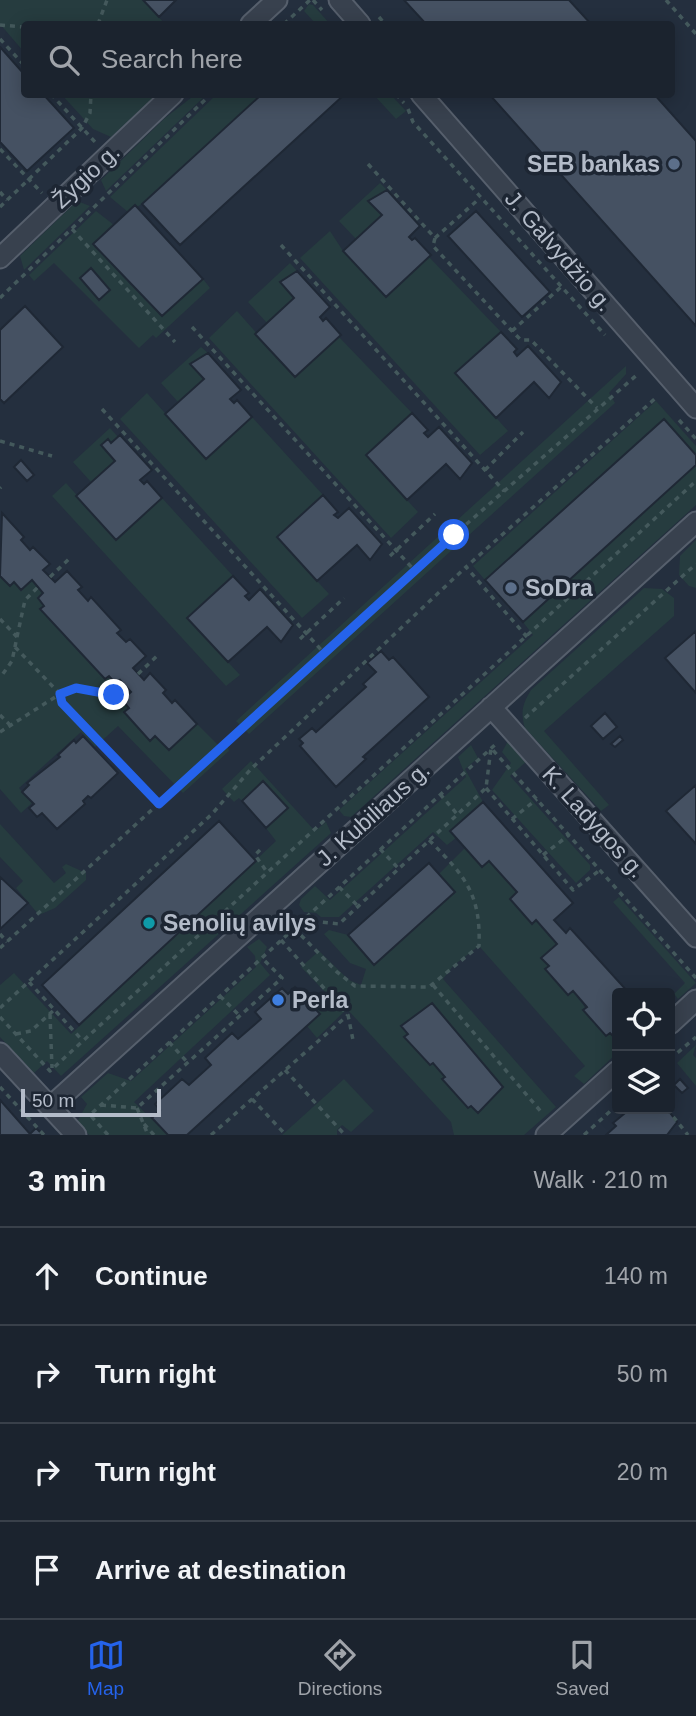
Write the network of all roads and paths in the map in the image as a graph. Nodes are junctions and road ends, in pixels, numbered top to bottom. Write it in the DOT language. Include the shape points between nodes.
graph roads {
  1 [pos="107,0"];
  2 [pos="277,0"];
  3 [pos="310,0"];
  4 [pos="339,0"];
  5 [pos="666,0"];
  6 [pos="99,21"];
  7 [pos="254,21"];
  8 [pos="287,21"];
  9 [pos="357,21"];
  10 [pos="0,24"];
  11 [pos="21,27"];
  12 [pos="696,34"];
  13 [pos="0,38"];
  14 [pos="21,62"];
  15 [pos="55,98"];
  16 [pos="91,98"];
  17 [pos="169,98"];
  18 [pos="207,98"];
  19 [pos="399,98"];
  20 [pos="425,98"];
  21 [pos="82,128"];
  22 [pos="0,149"];
  23 [pos="107,156"];
  24 [pos="368,164"];
  25 [pos="29,180"];
  26 [pos="0,192"];
  27 [pos="480,198"];
  28 [pos="7,200"];
  29 [pos="53,206"];
  30 [pos="0,207"];
  31 [pos="72,229"];
  32 [pos="435,238"];
  33 [pos="281,244"];
  34 [pos="0,258"];
  35 [pos="561,287"];
  36 [pos="0,298"];
  37 [pos="192,327"];
  38 [pos="512,331"];
  39 [pos="175,342"];
  40 [pos="613,345"];
  41 [pos="630,364"];
  42 [pos="658,396"];
  43 [pos="597,408"];
  44 [pos="696,408"];
  45 [pos="102,410"];
  46 [pos="523,432"];
  47 [pos="0,441"];
  48 [pos="52,456"];
  49 [pos="485,471"];
  50 [pos="696,481"];
  51 [pos="503,491"];
  52 [pos="435,514"];
  53 [pos="696,522"];
  54 [pos="396,551"];
  55 [pos="390,556"];
  56 [pos="69,559"];
  57 [pos="696,564"];
  58 [pos="466,567"];
  59 [pos="415,571"];
  60 [pos="50,577"];
  61 [pos="38,587"];
  62 [pos="344,598"];
  63 [pos="0,619"];
  64 [pos="306,633"];
  65 [pos="17,636"];
  66 [pos="527,636"];
  67 [pos="300,639"];
  68 [pos="15,647"];
  69 [pos="324,653"];
  70 [pos="158,655"];
  71 [pos="138,674"];
  72 [pos="0,678"];
  73 [pos="125,685"];
  74 [pos="60,694"];
  75 [pos="491,707"];
  76 [pos="0,715"];
  77 [pos="525,718"];
  78 [pos="10,725"];
  79 [pos="0,732"];
  80 [pos="499,740"];
  81 [pos="491,748"];
  82 [pos="486,788"];
  83 [pos="440,794"];
  84 [pos="537,799"];
  85 [pos="159,804"];
  86 [pos="458,814"];
  87 [pos="512,819"];
  88 [pos="569,835"];
  89 [pos="429,840"];
  90 [pos="260,849"];
  91 [pos="380,849"];
  92 [pos="543,855"];
  93 [pos="399,869"];
  94 [pos="600,870"];
  95 [pos="267,873"];
  96 [pos="339,887"];
  97 [pos="358,906"];
  98 [pos="303,920"];
  99 [pos="294,928"];
  100 [pos="0,934"];
  101 [pos="696,937"];
  102 [pos="281,940"];
  103 [pos="7,942"];
  104 [pos="0,948"];
  105 [pos="262,957"];
  106 [pos="696,978"];
  107 [pos="29,982"];
  108 [pos="433,985"];
  109 [pos="220,996"];
  110 [pos="696,1000"];
  111 [pos="0,1008"];
  112 [pos="55,1009"];
  113 [pos="50,1014"];
  114 [pos="348,1015"];
  115 [pos="240,1016"];
  116 [pos="0,1017"];
  117 [pos="675,1019"];
  118 [pos="16,1034"];
  119 [pos="696,1037"];
  120 [pos="83,1041"];
  121 [pos="353,1041"];
  122 [pos="170,1042"];
  123 [pos="0,1053"];
  124 [pos="675,1055"];
  125 [pos="188,1063"];
  126 [pos="52,1069"];
  127 [pos="285,1070"];
  128 [pos="612,1075"];
  129 [pos="0,1087"];
  130 [pos="252,1099"];
  131 [pos="101,1105"];
  132 [pos="50,1107"];
  133 [pos="137,1108"];
  134 [pos="612,1110"];
  135 [pos="671,1114"];
  136 [pos="138,1117"];
  137 [pos="547,1127"];
  138 [pos="44,1135"];
  139 [pos="76,1135"];
  140 [pos="108,1135"];
  141 [pos="148,1135"];
  142 [pos="154,1135"];
  143 [pos="211,1135"];
  144 [pos="286,1135"];
  145 [pos="345,1135"];
  146 [pos="584,1135"];
  147 [pos="688,1135"];
  1 -- 6 [label="path"];
  2 -- 7 [label="street"];
  3 -- 8 [label="path"];
  4 -- 9 [label="street"];
  5 -- 12 [label="path"];
  10 -- 11 [label="path"];
  13 -- 14 [label="path"];
  15 -- 21 [label="path"];
  16 -- 21 [label="path"];
  17 -- 23 [label="street, Žygio g."];
  18 -- 31 [label="path"];
  19 -- 27 [label="path" via="413,122"];
  20 -- 44 [label="street, J. Galvydžio g."];
  21 -- 23 [label="path"];
  21 -- 25 [label="path"];
  22 -- 25 [label="path"];
  23 -- 29 [label="street, Žygio g."];
  24 -- 32 [label="path"];
  25 -- 28 [label="path"];
  25 -- 29 [label="path"];
  26 -- 28 [label="path"];
  27 -- 32 [label="path"];
  27 -- 35 [label="path"];
  28 -- 30 [label="path"];
  29 -- 34 [label="street, Žygio g."];
  31 -- 36 [label="path"];
  31 -- 39 [label="path"];
  32 -- 38 [label="path" via="433,246"];
  33 -- 49 [label="path"];
  35 -- 38 [label="path"];
  35 -- 40 [label="path"];
  37 -- 54 [label="path"];
  38 -- 43 [label="path" via="521,340 531,340"];
  41 -- 43 [label="path" via="639,373"];
  42 -- 58 [label="path"];
  43 -- 51 [label="path"];
  45 -- 64 [label="path"];
  46 -- 49 [label="path"];
  47 -- 48 [label="path"];
  49 -- 51 [label="path"];
  50 -- 66 [label="path"];
  51 -- 59 [label="path"];
  52 -- 54 [label="path"];
  53 -- 75 [label="street, J. Kubiliaus g."];
  54 -- 55 [label="path"];
  54 -- 59 [label="path"];
  56 -- 60 [label="path"];
  57 -- 77 [label="path"];
  58 -- 66 [label="path"];
  58 -- 107 [label="path" via="251,769 212,814"];
  59 -- 69 [label="path"];
  61 -- 65 [label="path" via="25,600"];
  62 -- 64 [label="path"];
  63 -- 65 [label="path"];
  64 -- 67 [label="path"];
  64 -- 69 [label="path"];
  65 -- 68 [label="path"];
  66 -- 95 [label="path"];
  68 -- 72 [label="path"];
  68 -- 74 [label="path"];
  69 -- 85 [label="path"];
  70 -- 71 [label="path"];
  73 -- 74 [label="path" via="114,695 76,688"];
  74 -- 78 [label="path"];
  74 -- 85 [label="path" via="62,703"];
  75 -- 101 [label="street, K. Ladygos g."];
  75 -- 132 [label="street, J. Kubiliaus g."];
  76 -- 78 [label="path"];
  78 -- 79 [label="path"];
  80 -- 81 [label="path"];
  81 -- 82 [label="path"];
  81 -- 83 [label="path"];
  81 -- 84 [label="path"];
  82 -- 86 [label="path"];
  82 -- 87 [label="path"];
  83 -- 86 [label="path"];
  83 -- 91 [label="path"];
  84 -- 87 [label="path"];
  84 -- 88 [label="path"];
  85 -- 103 [label="path"];
  86 -- 89 [label="path"];
  87 -- 92 [label="path"];
  88 -- 92 [label="path"];
  88 -- 94 [label="path"];
  89 -- 93 [label="path"];
  89 -- 108 [label="path" via="467,884 477,902 480,928 479,946"];
  90 -- 95 [label="path" via="255,855"];
  91 -- 93 [label="path"];
  91 -- 96 [label="path"];
  92 -- 94 [label="path" via="573,890"];
  93 -- 97 [label="path"];
  94 -- 106 [label="path"];
  95 -- 120 [label="path"];
  96 -- 97 [label="path"];
  96 -- 98 [label="path"];
  97 -- 98 [label="path" via="339,924"];
  98 -- 99 [label="path"];
  99 -- 102 [label="path"];
  99 -- 108 [label="path" via="355,986 401,989"];
  100 -- 103 [label="path"];
  102 -- 105 [label="path"];
  102 -- 114 [label="path"];
  103 -- 104 [label="path"];
  105 -- 109 [label="path"];
  105 -- 115 [label="path" via="282,978"];
  107 -- 111 [label="path"];
  107 -- 112 [label="path"];
  108 -- 137 [label="path"];
  109 -- 115 [label="path"];
  109 -- 122 [label="path"];
  110 -- 117 [label="street"];
  112 -- 113 [label="path"];
  112 -- 120 [label="path"];
  113 -- 118 [label="path" via="31,1031"];
  113 -- 126 [label="path"];
  114 -- 121 [label="path"];
  114 -- 127 [label="path"];
  115 -- 125 [label="path"];
  116 -- 118 [label="path"];
  118 -- 126 [label="path"];
  119 -- 124 [label="path"];
  120 -- 126 [label="path"];
  122 -- 125 [label="path"];
  122 -- 131 [label="path"];
  123 -- 132 [label="street"];
  125 -- 133 [label="path"];
  127 -- 130 [label="path"];
  127 -- 145 [label="path"];
  128 -- 137 [label="street"];
  129 -- 138 [label="path"];
  130 -- 143 [label="path"];
  130 -- 144 [label="path"];
  131 -- 133 [label="path"];
  131 -- 140 [label="path" via="90,1115"];
  132 -- 139 [label="street"];
  133 -- 136 [label="path"];
  134 -- 146 [label="path"];
  135 -- 147 [label="path"];
  136 -- 141 [label="path"];
  136 -- 142 [label="path"];
}
